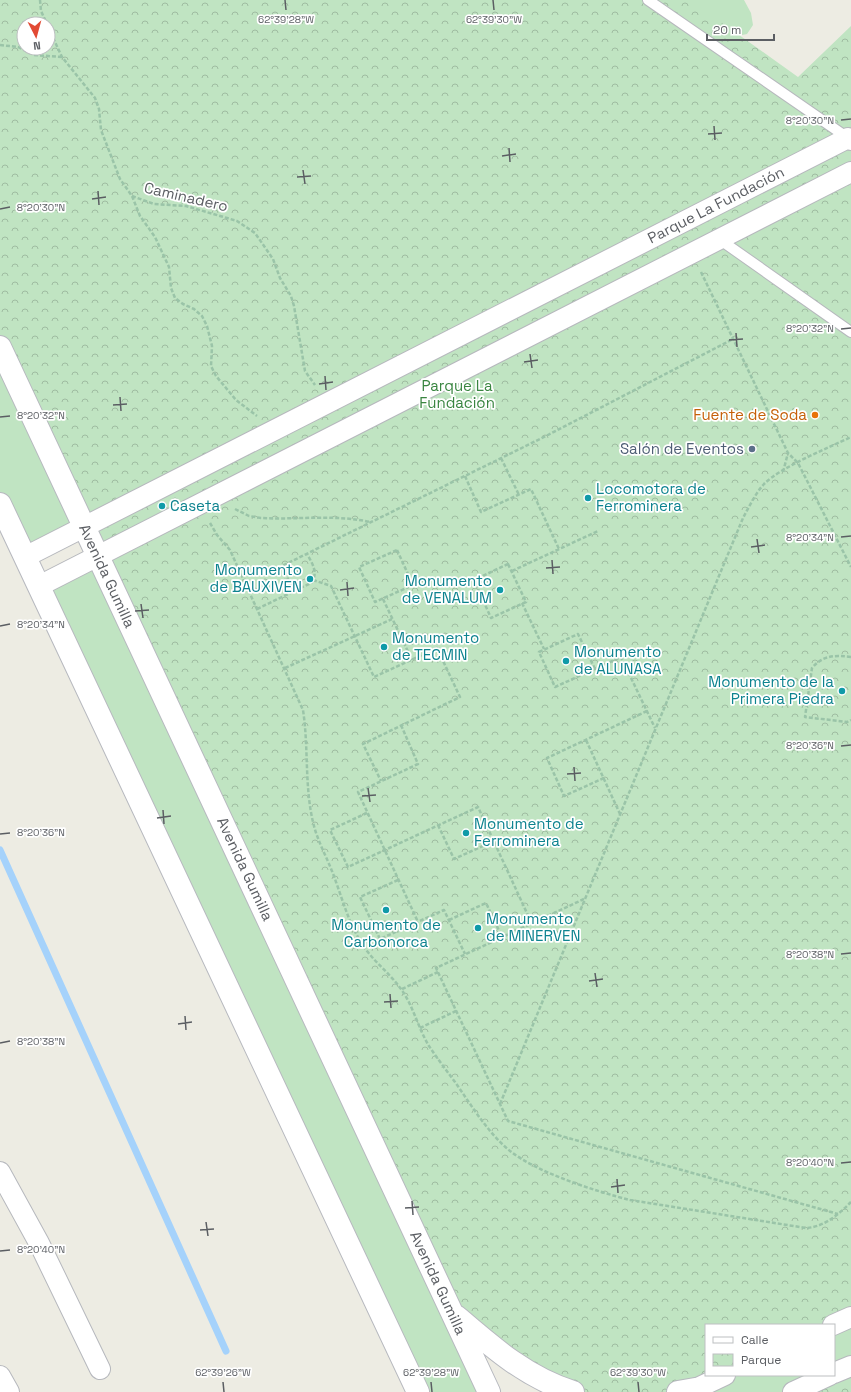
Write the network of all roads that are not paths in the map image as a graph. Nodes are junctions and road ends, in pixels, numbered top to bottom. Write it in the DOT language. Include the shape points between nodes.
graph roads {
  1 [pos="648,0"];
  2 [pos="850,139"];
  3 [pos="851,172"];
  4 [pos="719,239"];
  5 [pos="851,332"];
  6 [pos="0,347"];
  7 [pos="0,504"];
  8 [pos="84,527"];
  9 [pos="98,555"];
  10 [pos="25,557"];
  11 [pos="39,586"];
  12 [pos="0,1172"];
  13 [pos="451,1311"];
  14 [pos="851,1317"];
  15 [pos="835,1324"];
  16 [pos="851,1366"];
  17 [pos="100,1369"];
  18 [pos="835,1373"];
  19 [pos="0,1376"];
  20 [pos="723,1376"];
  21 [pos="828,1376"];
  22 [pos="687,1391"];
  23 [pos="9,1392"];
  24 [pos="418,1392"];
  25 [pos="489,1392"];
  26 [pos="573,1392"];
  27 [pos="793,1392"];
  1 -- 2 [label="lane"];
  2 -- 8 [label="street, Parque La Fundación"];
  3 -- 4 [label="street"];
  4 -- 5 [label="lane"];
  4 -- 9 [label="street"];
  6 -- 8 [label="main road, Avenida Gumilla"];
  7 -- 10 [label="main road"];
  8 -- 9 [label="main road, Avenida Gumilla"];
  8 -- 10 [label="street, Parque La Fundación"];
  9 -- 11 [label="street"];
  9 -- 13 [label="main road, Avenida Gumilla"];
  10 -- 11 [label="main road"];
  11 -- 24 [label="main road"];
  12 -- 17 [label="street" via="46,1256"];
  13 -- 25 [label="main road, Avenida Gumilla"];
  13 -- 26 [label="main road" via="522,1368 542,1380"];
  14 -- 15 [label="street"];
  16 -- 18 [label="street"];
  19 -- 23 [label="street"];
  20 -- 22 [label="street"];
  21 -- 27 [label="street"];
}
